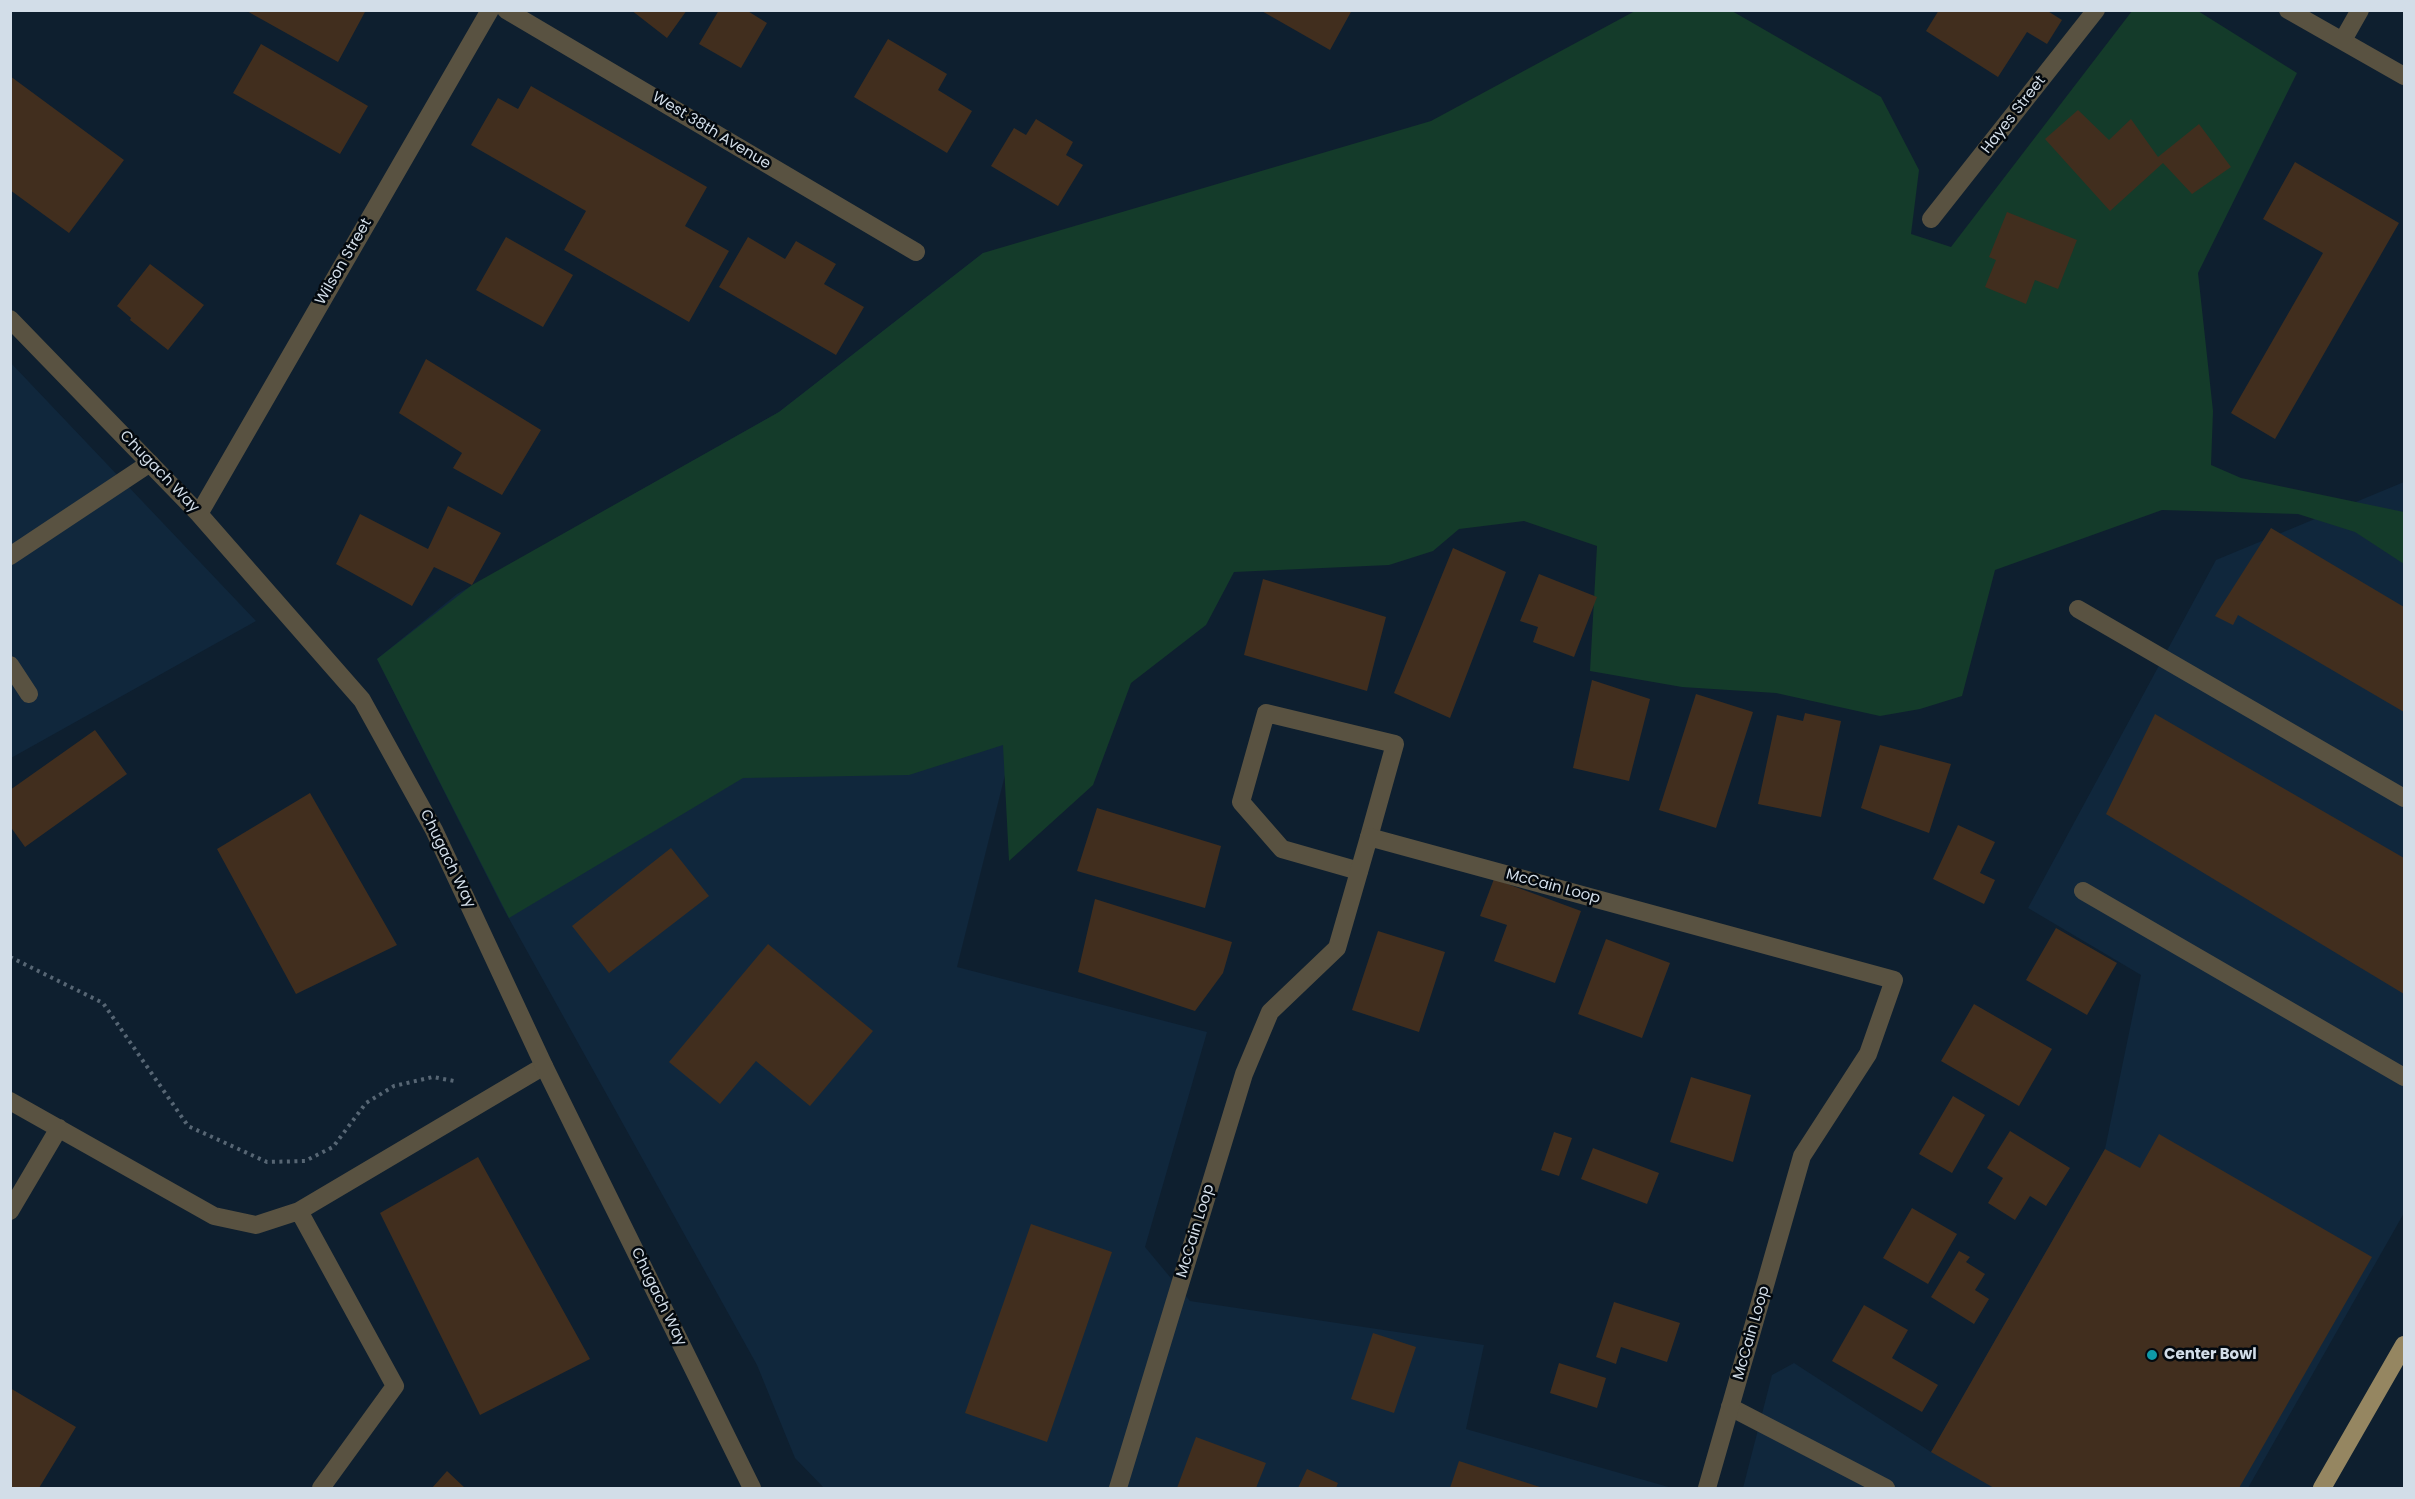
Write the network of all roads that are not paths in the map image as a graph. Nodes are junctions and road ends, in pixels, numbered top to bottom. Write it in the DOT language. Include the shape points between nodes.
graph roads {
  1 [pos="489,10"];
  2 [pos="506,10"];
  3 [pos="2096,10"];
  4 [pos="2288,10"];
  5 [pos="2360,10"];
  6 [pos="2343,40"];
  7 [pos="2404,76"];
  8 [pos="1931,219"];
  9 [pos="916,252"];
  10 [pos="10,319"];
  11 [pos="150,463"];
  12 [pos="199,514"];
  13 [pos="10,556"];
  14 [pos="2078,609"];
  15 [pos="10,665"];
  16 [pos="29,694"];
  17 [pos="2404,798"];
  18 [pos="1369,837"];
  19 [pos="1359,871"];
  20 [pos="2083,891"];
  21 [pos="544,1066"];
  22 [pos="2404,1077"];
  23 [pos="10,1101"];
  24 [pos="59,1128"];
  25 [pos="10,1211"];
  26 [pos="299,1211"];
  27 [pos="2404,1345"];
  28 [pos="1730,1407"];
  29 [pos="321,1488"];
  30 [pos="752,1488"];
  31 [pos="1118,1488"];
  32 [pos="1707,1488"];
  33 [pos="1886,1488"];
  34 [pos="2322,1488"];
  1 -- 12 [label="street, Wilson Street"];
  2 -- 9 [label="street, West 38th Avenue"];
  3 -- 8 [label="street, Hayes Street"];
  4 -- 6 [label="street"];
  5 -- 6 [label="street"];
  6 -- 7 [label="street"];
  10 -- 11 [label="street, Chugach Way"];
  11 -- 12 [label="street, Chugach Way"];
  11 -- 13 [label="street"];
  12 -- 21 [label="street, Chugach Way" via="362,700 434,830"];
  14 -- 17 [label="street"];
  15 -- 16 [label="street"];
  18 -- 19 [label="street, McCain Loop"];
  18 -- 19 [label="street" via="1395,744 1266,712 1241,802 1282,849"];
  18 -- 28 [label="street, McCain Loop" via="1894,980 1868,1054 1802,1156"];
  19 -- 31 [label="street, McCain Loop" via="1337,948 1270,1012 1245,1074"];
  20 -- 22 [label="street"];
  21 -- 26 [label="street"];
  21 -- 30 [label="street, Chugach Way"];
  23 -- 24 [label="street"];
  24 -- 25 [label="street"];
  24 -- 26 [label="street" via="214,1216 256,1225"];
  26 -- 29 [label="street" via="395,1386"];
  27 -- 34 [label="main road"];
  28 -- 32 [label="street, McCain Loop"];
  28 -- 33 [label="street"];
}
